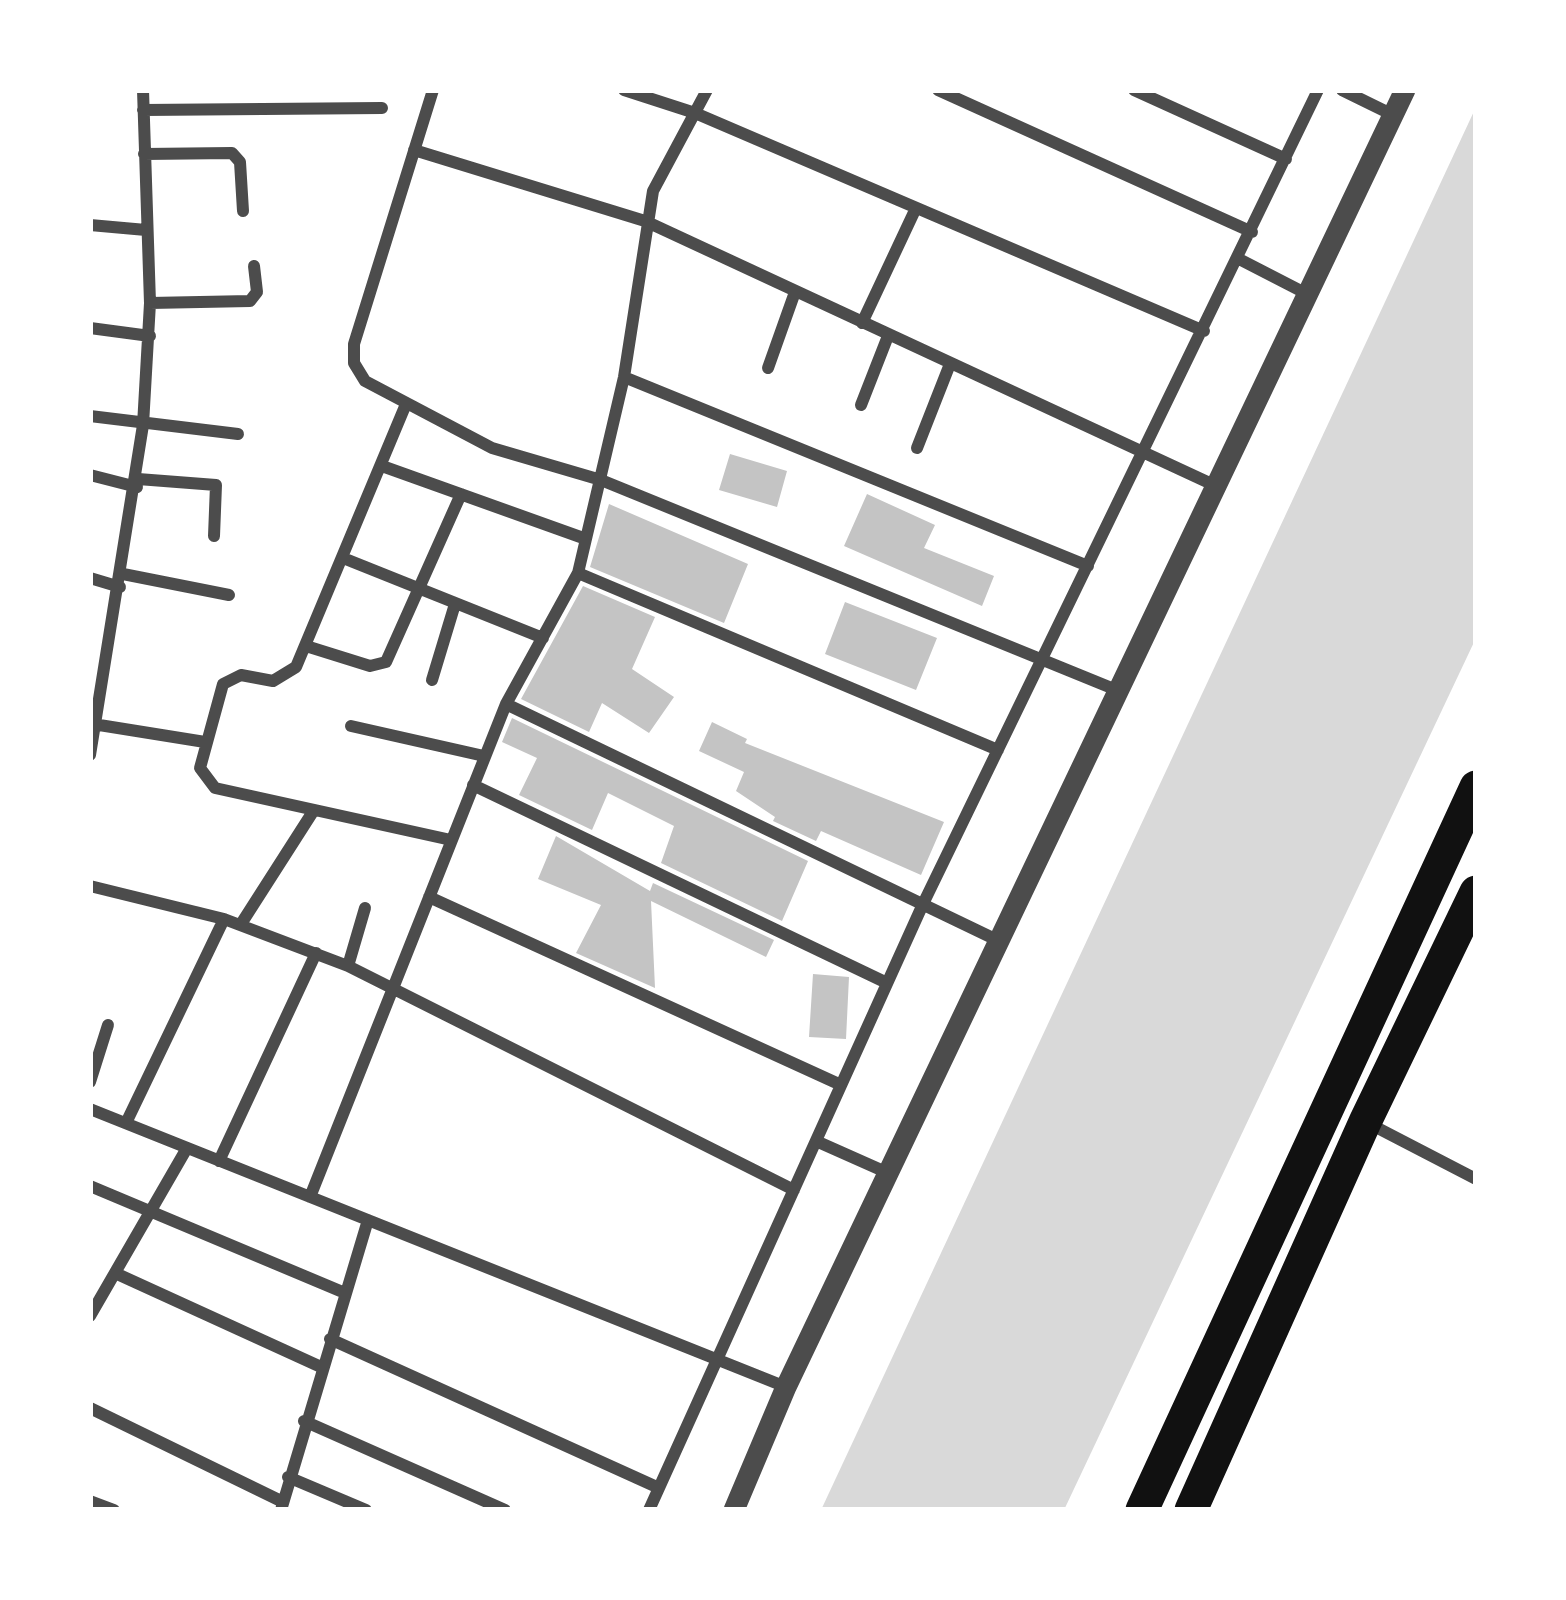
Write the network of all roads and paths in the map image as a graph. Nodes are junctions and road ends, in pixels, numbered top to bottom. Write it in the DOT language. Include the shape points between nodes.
graph roads {
  1 [pos="142,90"];
  2 [pos="433,90"];
  3 [pos="624,90"];
  4 [pos="707,90"];
  5 [pos="938,90"];
  6 [pos="1134,90"];
  7 [pos="1318,90"];
  8 [pos="1342,90"];
  9 [pos="1405,90"];
  10 [pos="382,108"];
  11 [pos="143,110"];
  12 [pos="695,113"];
  13 [pos="1393,116"];
  14 [pos="414,150"];
  15 [pos="144,154"];
  16 [pos="1286,159"];
  17 [pos="916,208"];
  18 [pos="243,212"];
  19 [pos="645,221"];
  20 [pos="90,225"];
  21 [pos="146,230"];
  22 [pos="1252,232"];
  23 [pos="1238,260"];
  24 [pos="254,266"];
  25 [pos="794,292"];
  26 [pos="1307,294"];
  27 [pos="150,303"];
  28 [pos="862,323"];
  29 [pos="90,328"];
  30 [pos="1204,331"];
  31 [pos="150,336"];
  32 [pos="889,336"];
  33 [pos="950,364"];
  34 [pos="768,368"];
  35 [pos="624,377"];
  36 [pos="406,404"];
  37 [pos="861,405"];
  38 [pos="90,416"];
  39 [pos="143,425"];
  40 [pos="238,434"];
  41 [pos="917,448"];
  42 [pos="1144,453"];
  43 [pos="382,466"];
  44 [pos="90,475"];
  45 [pos="601,480"];
  46 [pos="137,483"];
  47 [pos="1216,486"];
  48 [pos="461,494"];
  49 [pos="214,536"];
  50 [pos="586,539"];
  51 [pos="343,558"];
  52 [pos="1088,566"];
  53 [pos="578,573"];
  54 [pos="90,578"];
  55 [pos="121,580"];
  56 [pos="420,588"];
  57 [pos="229,595"];
  58 [pos="455,604"];
  59 [pos="543,638"];
  60 [pos="306,646"];
  61 [pos="1042,660"];
  62 [pos="432,680"];
  63 [pos="1118,691"];
  64 [pos="506,704"];
  65 [pos="93,724"];
  66 [pos="351,726"];
  67 [pos="205,742"];
  68 [pos="998,750"];
  69 [pos="90,755"];
  70 [pos="484,756"];
  71 [pos="473,784"];
  72 [pos="1476,787"];
  73 [pos="314,810"];
  74 [pos="451,840"];
  75 [pos="90,886"];
  76 [pos="1476,892"];
  77 [pos="429,897"];
  78 [pos="922,904"];
  79 [pos="364,908"];
  80 [pos="224,919"];
  81 [pos="241,925"];
  82 [pos="999,940"];
  83 [pos="316,952"];
  84 [pos="348,966"];
  85 [pos="887,983"];
  86 [pos="394,988"];
  87 [pos="108,1025"];
  88 [pos="90,1082"];
  89 [pos="841,1085"];
  90 [pos="90,1109"];
  91 [pos="1365,1122"];
  92 [pos="126,1123"];
  93 [pos="816,1141"];
  94 [pos="187,1148"];
  95 [pos="219,1161"];
  96 [pos="889,1173"];
  97 [pos="1476,1179"];
  98 [pos="90,1186"];
  99 [pos="794,1190"];
  100 [pos="310,1197"];
  101 [pos="150,1211"];
  102 [pos="368,1220"];
  103 [pos="115,1273"];
  104 [pos="345,1293"];
  105 [pos="90,1316"];
  106 [pos="330,1339"];
  107 [pos="717,1360"];
  108 [pos="321,1367"];
  109 [pos="787,1388"];
  110 [pos="90,1408"];
  111 [pos="304,1421"];
  112 [pos="288,1477"];
  113 [pos="659,1488"];
  114 [pos="90,1501"];
  115 [pos="281,1505"];
  116 [pos="114,1510"];
  117 [pos="366,1510"];
  118 [pos="505,1510"];
  119 [pos="649,1510"];
  120 [pos="734,1510"];
  121 [pos="1142,1510"];
  122 [pos="1191,1510"];
  1 -- 11 [label="street"];
  2 -- 14 [label="street"];
  3 -- 12 [label="street"];
  4 -- 12 [label="street"];
  5 -- 22 [label="street"];
  6 -- 16 [label="street"];
  7 -- 16 [label="street"];
  8 -- 13 [label="street"];
  9 -- 13 [label="street"];
  10 -- 11 [label="street"];
  11 -- 15 [label="street"];
  12 -- 17 [label="street"];
  12 -- 19 [label="street" via="652,191"];
  13 -- 26 [label="street"];
  14 -- 19 [label="street"];
  14 -- 36 [label="street" via="354,344 364,381"];
  15 -- 18 [label="street" via="232,153 241,162"];
  15 -- 21 [label="street"];
  16 -- 22 [label="street"];
  17 -- 28 [label="street"];
  17 -- 30 [label="street"];
  19 -- 25 [label="street"];
  19 -- 35 [label="street"];
  20 -- 21 [label="street"];
  21 -- 27 [label="street"];
  22 -- 23 [label="street"];
  23 -- 26 [label="street"];
  23 -- 30 [label="street"];
  24 -- 27 [label="street" via="250,301"];
  25 -- 28 [label="street"];
  25 -- 34 [label="street"];
  26 -- 47 [label="street"];
  27 -- 31 [label="street"];
  28 -- 32 [label="street"];
  29 -- 31 [label="street"];
  30 -- 42 [label="street"];
  31 -- 39 [label="street"];
  32 -- 33 [label="street"];
  32 -- 37 [label="street"];
  33 -- 41 [label="street"];
  33 -- 42 [label="street"];
  35 -- 45 [label="street"];
  35 -- 52 [label="street"];
  36 -- 43 [label="street"];
  36 -- 45 [label="street" via="492,448"];
  38 -- 39 [label="street"];
  39 -- 40 [label="street"];
  39 -- 46 [label="street"];
  42 -- 47 [label="street"];
  42 -- 52 [label="street"];
  43 -- 48 [label="street"];
  43 -- 51 [label="street"];
  44 -- 46 [label="street"];
  45 -- 50 [label="street"];
  45 -- 61 [label="street"];
  46 -- 49 [label="street" via="216,485"];
  46 -- 55 [label="street"];
  47 -- 63 [label="street"];
  48 -- 50 [label="street"];
  48 -- 56 [label="street"];
  50 -- 53 [label="street"];
  51 -- 56 [label="street"];
  51 -- 60 [label="street"];
  52 -- 61 [label="street"];
  53 -- 59 [label="street"];
  53 -- 68 [label="street"];
  54 -- 55 [label="street"];
  55 -- 57 [label="street"];
  55 -- 65 [label="street"];
  56 -- 58 [label="street"];
  56 -- 60 [label="street" via="381,664"];
  58 -- 59 [label="street"];
  58 -- 62 [label="street"];
  59 -- 64 [label="street"];
  60 -- 67 [label="street" via="282,678 241,675 223,684"];
  61 -- 63 [label="street"];
  61 -- 68 [label="street"];
  63 -- 82 [label="street"];
  64 -- 70 [label="street"];
  64 -- 78 [label="street"];
  65 -- 67 [label="street"];
  65 -- 69 [label="street"];
  66 -- 70 [label="street"];
  67 -- 73 [label="street" via="200,768 215,788"];
  68 -- 78 [label="street"];
  70 -- 71 [label="street"];
  71 -- 74 [label="street"];
  71 -- 85 [label="street"];
  72 -- 121 [label="highway"];
  73 -- 74 [label="street"];
  73 -- 81 [label="street"];
  74 -- 77 [label="street"];
  75 -- 80 [label="street"];
  76 -- 91 [label="highway"];
  77 -- 86 [label="street"];
  77 -- 89 [label="street"];
  78 -- 82 [label="street"];
  78 -- 85 [label="street"];
  79 -- 84 [label="street"];
  80 -- 81 [label="street"];
  80 -- 92 [label="street"];
  81 -- 83 [label="street"];
  82 -- 96 [label="street"];
  83 -- 84 [label="street"];
  83 -- 95 [label="street"];
  84 -- 86 [label="street"];
  85 -- 89 [label="street"];
  86 -- 99 [label="street"];
  86 -- 100 [label="street"];
  87 -- 88 [label="street"];
  89 -- 93 [label="street"];
  90 -- 92 [label="street"];
  91 -- 97 [label="street"];
  91 -- 122 [label="highway"];
  92 -- 94 [label="street"];
  93 -- 96 [label="street"];
  93 -- 99 [label="street"];
  94 -- 95 [label="street"];
  94 -- 101 [label="street"];
  95 -- 100 [label="street"];
  96 -- 109 [label="street"];
  98 -- 101 [label="street"];
  99 -- 107 [label="street"];
  100 -- 102 [label="street"];
  101 -- 103 [label="street"];
  101 -- 104 [label="street"];
  102 -- 104 [label="street"];
  102 -- 107 [label="street"];
  103 -- 105 [label="street"];
  103 -- 108 [label="street"];
  104 -- 106 [label="street"];
  106 -- 108 [label="street"];
  106 -- 113 [label="street"];
  107 -- 109 [label="street"];
  107 -- 113 [label="street"];
  108 -- 111 [label="street"];
  109 -- 120 [label="street"];
  110 -- 115 [label="street"];
  111 -- 112 [label="street"];
  111 -- 118 [label="street"];
  112 -- 115 [label="street"];
  112 -- 117 [label="street"];
  113 -- 119 [label="street"];
  114 -- 116 [label="street"];
}
